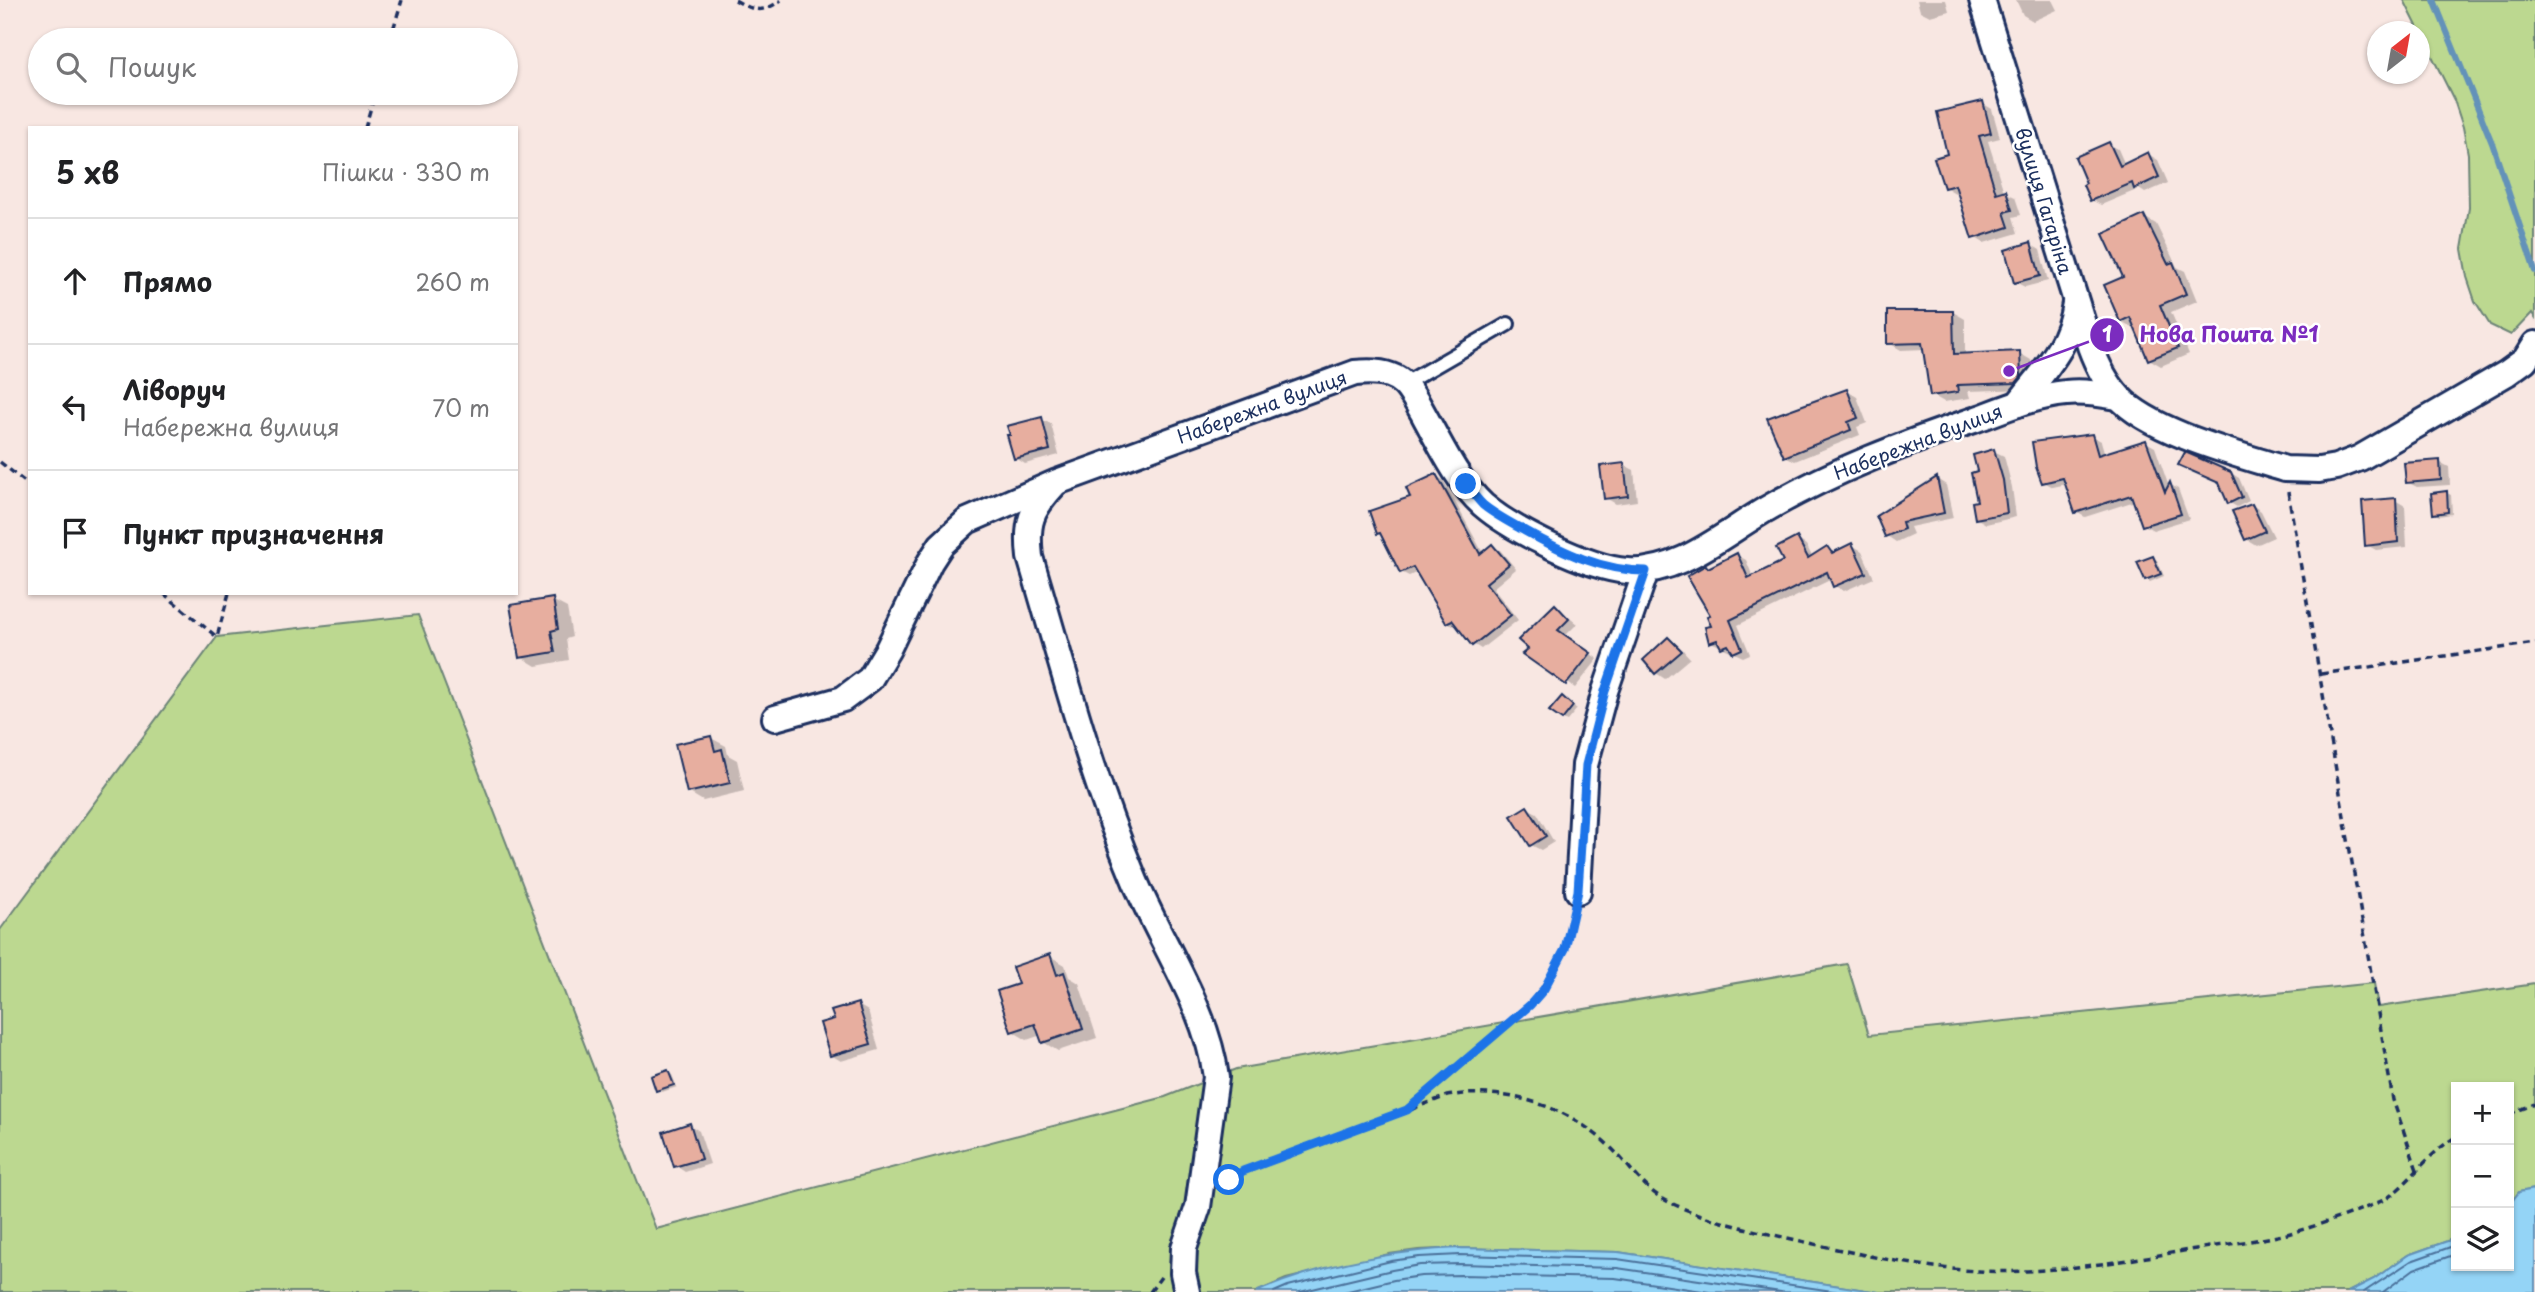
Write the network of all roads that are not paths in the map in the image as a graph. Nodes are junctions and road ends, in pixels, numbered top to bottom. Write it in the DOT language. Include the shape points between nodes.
graph roads {
  1 [pos="1982,0"];
  2 [pos="2075,302"];
  3 [pos="1508,324"];
  4 [pos="2535,344"];
  5 [pos="1404,384"];
  6 [pos="2118,397"];
  7 [pos="2018,404"];
  8 [pos="1057,482"];
  9 [pos="1646,571"];
  10 [pos="775,718"];
  11 [pos="1578,891"];
  12 [pos="1185,1282"];
  1 -- 2 [label="street, вулиця Гагаріна"];
  2 -- 6 [label="street, вулиця Гагаріна" via="2097,365"];
  2 -- 7 [label="street" via="2064,343"];
  3 -- 5 [label="lane"];
  4 -- 6 [label="street" via="2507,373 2360,458 2319,470 2285,469 2231,452 2163,427"];
  5 -- 8 [label="street, Набережна вулиця" via="1374,371 1355,373"];
  5 -- 9 [label="street, Набережна вулиця" via="1451,463 1483,504 1585,561"];
  6 -- 7 [label="street, Набережна вулиця" via="2068,392"];
  7 -- 9 [label="street, Набережна вулиця" via="1859,462 1767,508 1688,557"];
  8 -- 10 [label="street, Набережна вулиця" via="982,513 953,533 930,562 870,679 843,699"];
  8 -- 12 [label="street" via="1038,503 1029,522 1030,557 1110,818 1213,1056 1216,1077 1198,1207 1184,1248"];
  9 -- 11 [label="street" via="1605,691 1586,765"];
}
